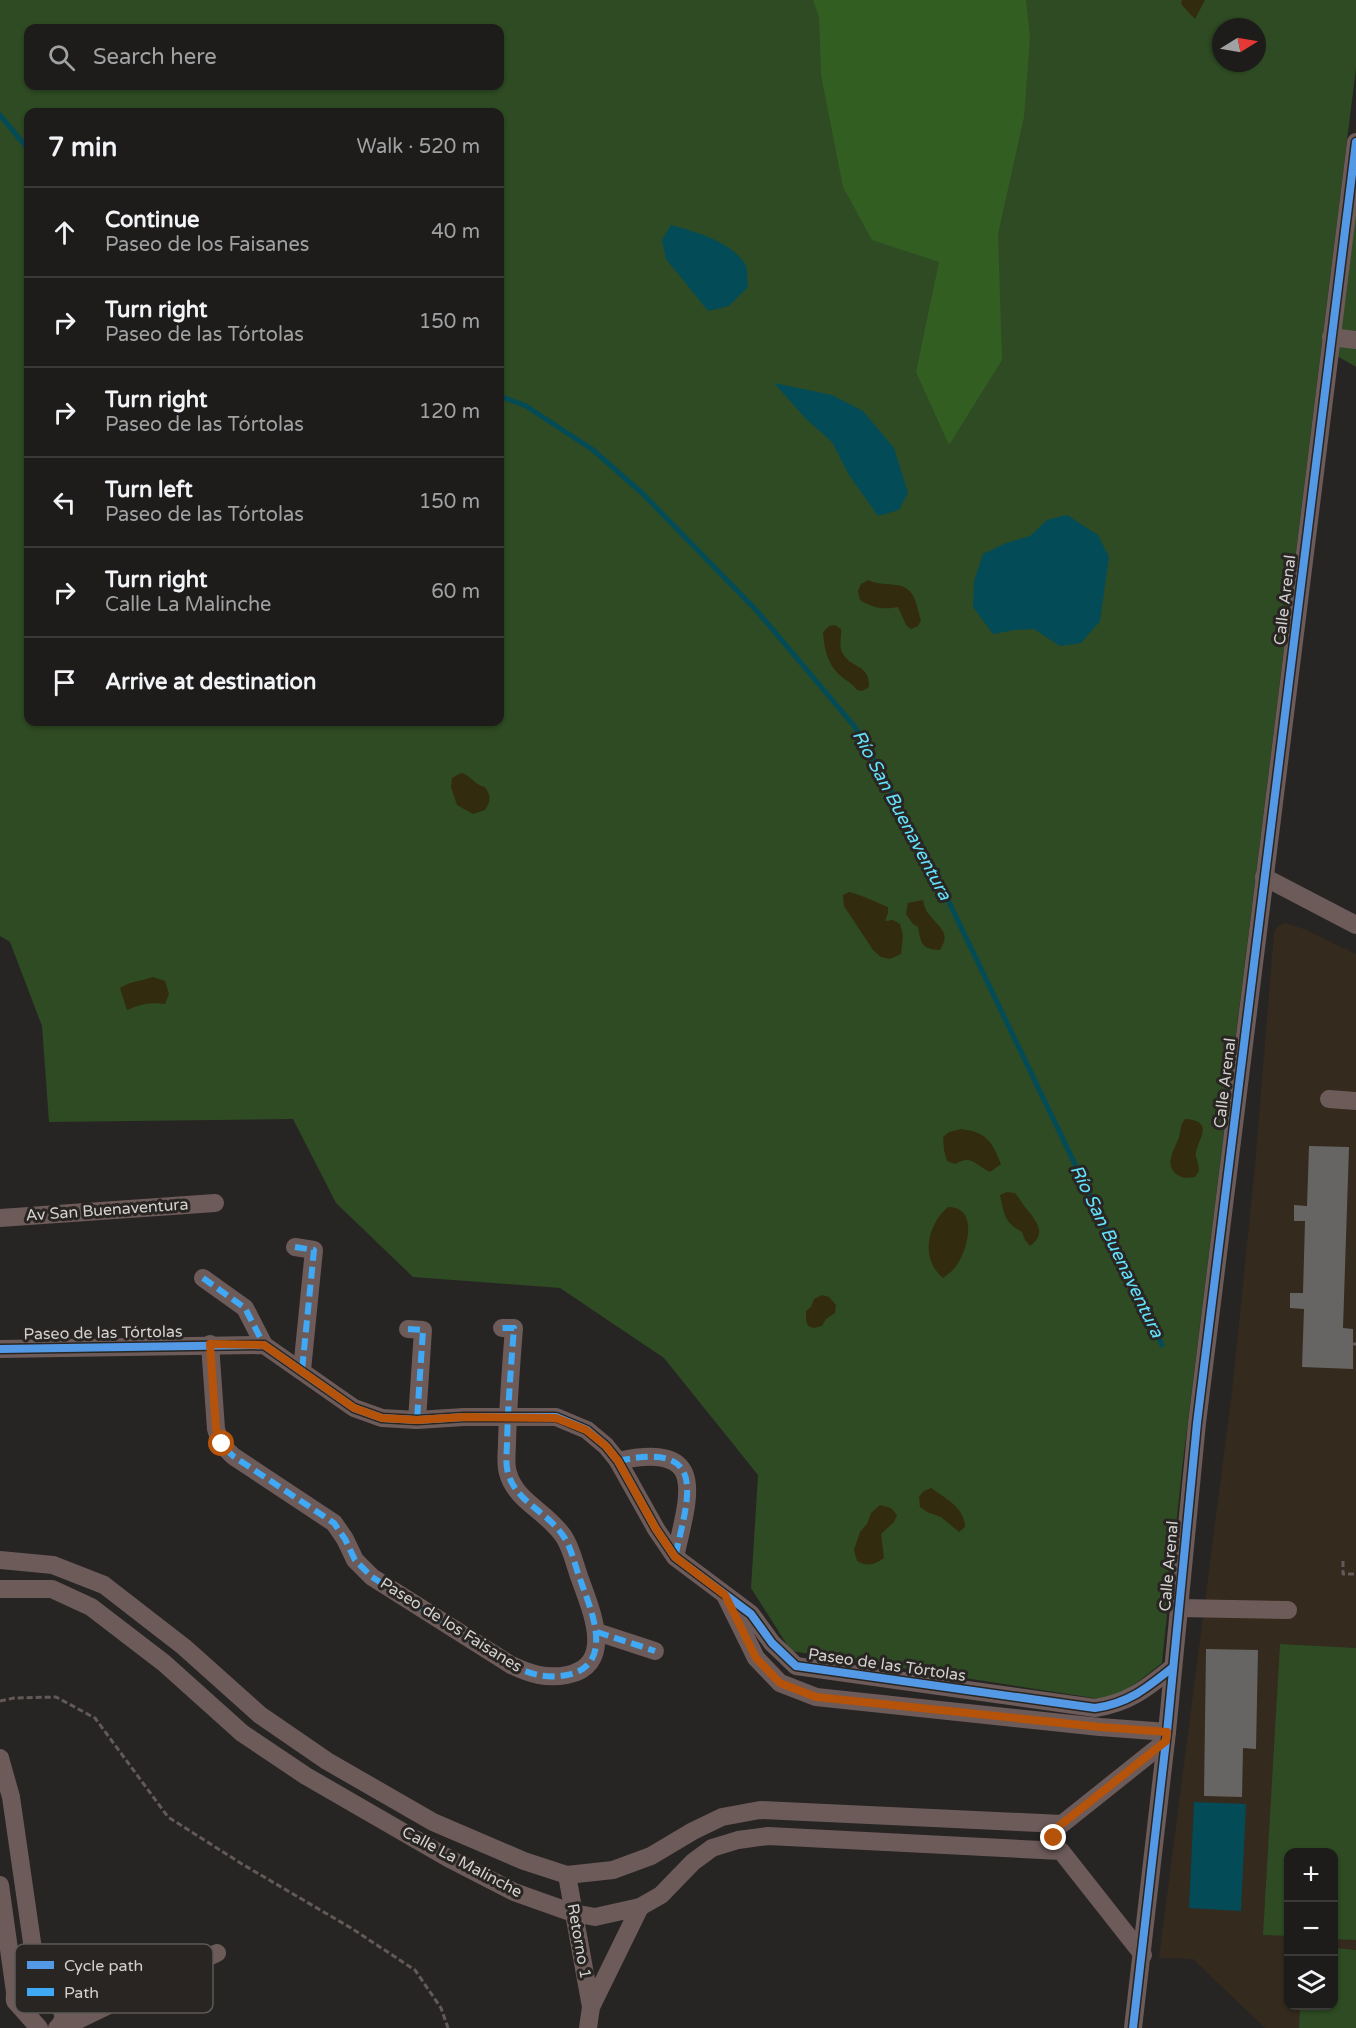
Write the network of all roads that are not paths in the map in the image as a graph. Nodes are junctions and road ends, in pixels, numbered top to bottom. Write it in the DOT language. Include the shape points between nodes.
graph roads {
  1 [pos="1356,142"];
  2 [pos="1331,338"];
  3 [pos="1356,340"];
  4 [pos="1264,876"];
  5 [pos="1356,925"];
  6 [pos="1329,1099"];
  7 [pos="1356,1101"];
  8 [pos="214,1203"];
  9 [pos="0,1218"];
  10 [pos="295,1247"];
  11 [pos="203,1278"];
  12 [pos="502,1328"];
  13 [pos="408,1329"];
  14 [pos="210,1344"];
  15 [pos="264,1345"];
  16 [pos="0,1349"];
  17 [pos="302,1370"];
  18 [pos="507,1417"];
  19 [pos="417,1420"];
  20 [pos="618,1461"];
  21 [pos="675,1557"];
  22 [pos="0,1560"];
  23 [pos="0,1589"];
  24 [pos="725,1595"];
  25 [pos="1179,1608"];
  26 [pos="1288,1610"];
  27 [pos="597,1632"];
  28 [pos="655,1651"];
  29 [pos="1173,1667"];
  30 [pos="1166,1736"];
  31 [pos="0,1758"];
  32 [pos="1010,1822"];
  33 [pos="1062,1824"];
  34 [pos="1008,1850"];
  35 [pos="1061,1851"];
  36 [pos="567,1875"];
  37 [pos="0,1885"];
  38 [pos="640,1907"];
  39 [pos="573,1913"];
  40 [pos="33,1944"];
  41 [pos="217,1953"];
  42 [pos="213,1955"];
  43 [pos="1143,1955"];
  44 [pos="11,1996"];
  45 [pos="591,2007"];
  46 [pos="15,2012"];
  47 [pos="15,2013"];
  48 [pos="26,2013"];
  49 [pos="93,2013"];
  50 [pos="60,2024"];
  51 [pos="19,2028"];
  52 [pos="39,2028"];
  53 [pos="588,2028"];
  54 [pos="1133,2028"];
  1 -- 2 [label="street, Calle Arenal"];
  2 -- 3 [label="street"];
  2 -- 4 [label="street, Calle Arenal"];
  4 -- 5 [label="street"];
  4 -- 25 [label="street, Calle Arenal" via="1198,1411"];
  6 -- 7 [label="street"];
  8 -- 9 [label="street, Av San Buenaventura"];
  10 -- 17 [label="street" via="314,1250"];
  11 -- 15 [label="street" via="245,1308"];
  12 -- 18 [label="street, Paseo de los Faisanes" via="514,1328"];
  13 -- 19 [label="street" via="423,1330"];
  14 -- 15 [label="street, Paseo de las Tórtolas"];
  14 -- 16 [label="street, Paseo de las Tórtolas"];
  14 -- 27 [label="street, Paseo de los Faisanes" via="216,1429 222,1444 334,1523 355,1560 372,1577 533,1675 558,1677 575,1673 590,1663 597,1647"];
  15 -- 17 [label="street, Paseo de las Tórtolas"];
  17 -- 19 [label="street, Paseo de las Tórtolas" via="354,1408 382,1418"];
  18 -- 19 [label="street, Paseo de las Tórtolas"];
  18 -- 20 [label="street, Paseo de las Tórtolas" via="556,1418 586,1430"];
  18 -- 27 [label="street, Paseo de los Faisanes" via="507,1471 512,1486 566,1539"];
  20 -- 21 [label="street, Paseo de las Tórtolas"];
  20 -- 21 [label="street" via="662,1456 683,1469 688,1485 687,1504"];
  21 -- 24 [label="street, Paseo de las Tórtolas"];
  22 -- 36 [label="street, Calle La Malinche" via="53,1565 104,1585 184,1647 260,1715 327,1761 444,1827"];
  23 -- 39 [label="street, Calle La Malinche" via="52,1589 91,1607 165,1664 242,1733 306,1776 514,1892"];
  24 -- 29 [label="street, Paseo de las Tórtolas" via="751,1614 795,1666 1095,1708 1138,1695"];
  24 -- 30 [label="street, Paseo de las Tórtolas" via="756,1658 780,1683 816,1697"];
  25 -- 26 [label="street"];
  25 -- 29 [label="street, Calle Arenal"];
  27 -- 28 [label="street"];
  29 -- 30 [label="street, Calle Arenal"];
  30 -- 33 [label="street"];
  30 -- 43 [label="street, Calle Arenal"];
  31 -- 40 [label="street" via="11,1797"];
  32 -- 33 [label="street, Calle La Malinche"];
  32 -- 34 [label="street" via="1016,1837"];
  32 -- 36 [label="street, Calle La Malinche" via="760,1810 722,1817 651,1856 613,1870"];
  33 -- 35 [label="street" via="1054,1838"];
  34 -- 35 [label="street, Calle La Malinche"];
  34 -- 38 [label="street, Calle La Malinche" via="758,1837 712,1848 661,1895"];
  35 -- 43 [label="street"];
  36 -- 39 [label="street, Retorno 1"];
  37 -- 44 [label="street"];
  38 -- 39 [label="street, Calle La Malinche" via="595,1917"];
  38 -- 45 [label="street, Retorno 1"];
  39 -- 45 [label="street, Retorno 1"];
  41 -- 42 [label="street"];
  43 -- 54 [label="street, Calle Arenal"];
  44 -- 46 [label="street"];
  45 -- 53 [label="street, Retorno 1"];
  47 -- 51 [label="street"];
  48 -- 52 [label="street"];
  49 -- 50 [label="street"];
}
